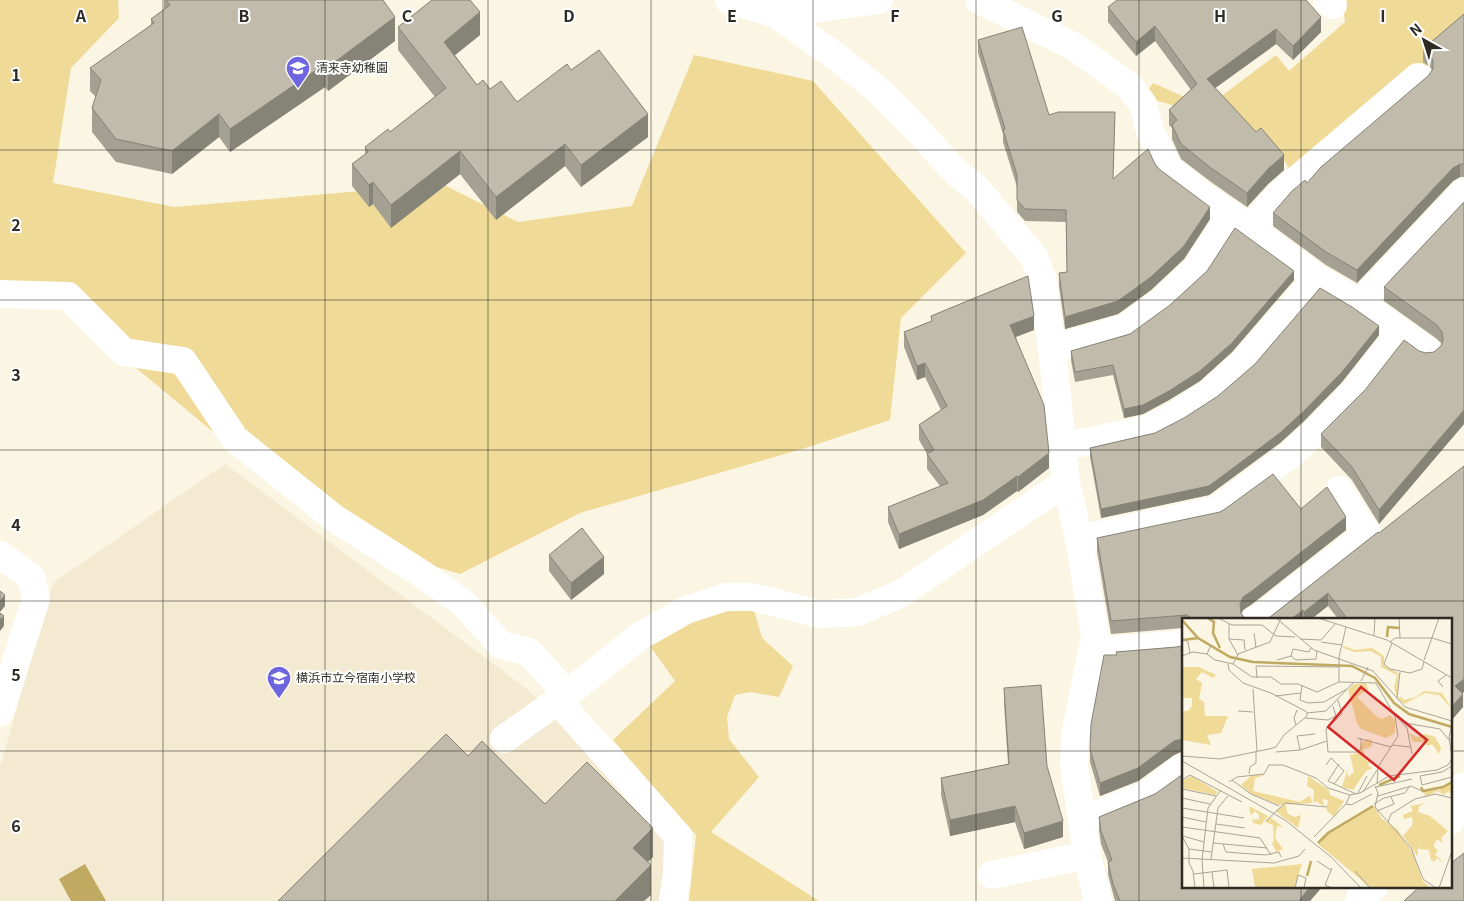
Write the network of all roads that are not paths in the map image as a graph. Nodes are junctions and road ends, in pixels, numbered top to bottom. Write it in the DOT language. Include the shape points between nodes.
graph roads {
  1 [pos="729,0"];
  2 [pos="879,0"];
  3 [pos="981,0"];
  4 [pos="776,14"];
  5 [pos="1418,77"];
  6 [pos="1464,192"];
  7 [pos="1240,222"];
  8 [pos="1317,278"];
  9 [pos="0,294"];
  10 [pos="1360,303"];
  11 [pos="1401,332"];
  12 [pos="1052,348"];
  13 [pos="1428,351"];
  14 [pos="1062,447"];
  15 [pos="1066,482"];
  16 [pos="1339,490"];
  17 [pos="1079,539"];
  18 [pos="0,555"];
  19 [pos="1260,618"];
  20 [pos="1182,643"];
  21 [pos="1092,651"];
  22 [pos="562,697"];
  23 [pos="0,712"];
  24 [pos="504,739"];
  25 [pos="1182,768"];
  26 [pos="1464,786"];
  27 [pos="1452,816"];
  28 [pos="1082,820"];
  29 [pos="1087,855"];
  30 [pos="992,875"];
  31 [pos="673,901"];
  32 [pos="1098,901"];
  1 -- 4 [label="street"];
  2 -- 4 [label="street"];
  3 -- 7 [label="street" via="1073,46 1129,86 1143,104 1150,131 1169,169"];
  4 -- 12 [label="street" via="878,90 948,164 976,188 1034,256 1042,278"];
  5 -- 7 [label="street" via="1281,194"];
  6 -- 10 [label="street"];
  7 -- 8 [label="street"];
  7 -- 12 [label="street" via="1161,302 1125,328"];
  8 -- 10 [label="street"];
  8 -- 14 [label="street" via="1243,363 1209,393 1148,429"];
  9 -- 22 [label="street" via="68,296 124,352 183,361 235,439 334,518 463,603 501,644 528,652"];
  10 -- 11 [label="street"];
  11 -- 13 [label="street"];
  11 -- 17 [label="street" via="1354,392 1315,432 1290,455 1216,510"];
  12 -- 14 [label="street"];
  14 -- 15 [label="street"];
  15 -- 17 [label="street"];
  15 -- 22 [label="street" via="900,594 858,612 819,614 753,597 726,597 686,610 640,636"];
  16 -- 19 [label="street" via="1368,534"];
  17 -- 21 [label="street" via="1094,636"];
  18 -- 23 [label="street" via="31,577 36,599"];
  20 -- 21 [label="street"];
  21 -- 28 [label="street" via="1075,735 1074,766"];
  22 -- 24 [label="street"];
  22 -- 31 [label="street" via="678,836"];
  25 -- 28 [label="street" via="1146,795"];
  26 -- 27 [label="street"];
  28 -- 29 [label="street"];
  29 -- 30 [label="street"];
  29 -- 32 [label="street"];
}
